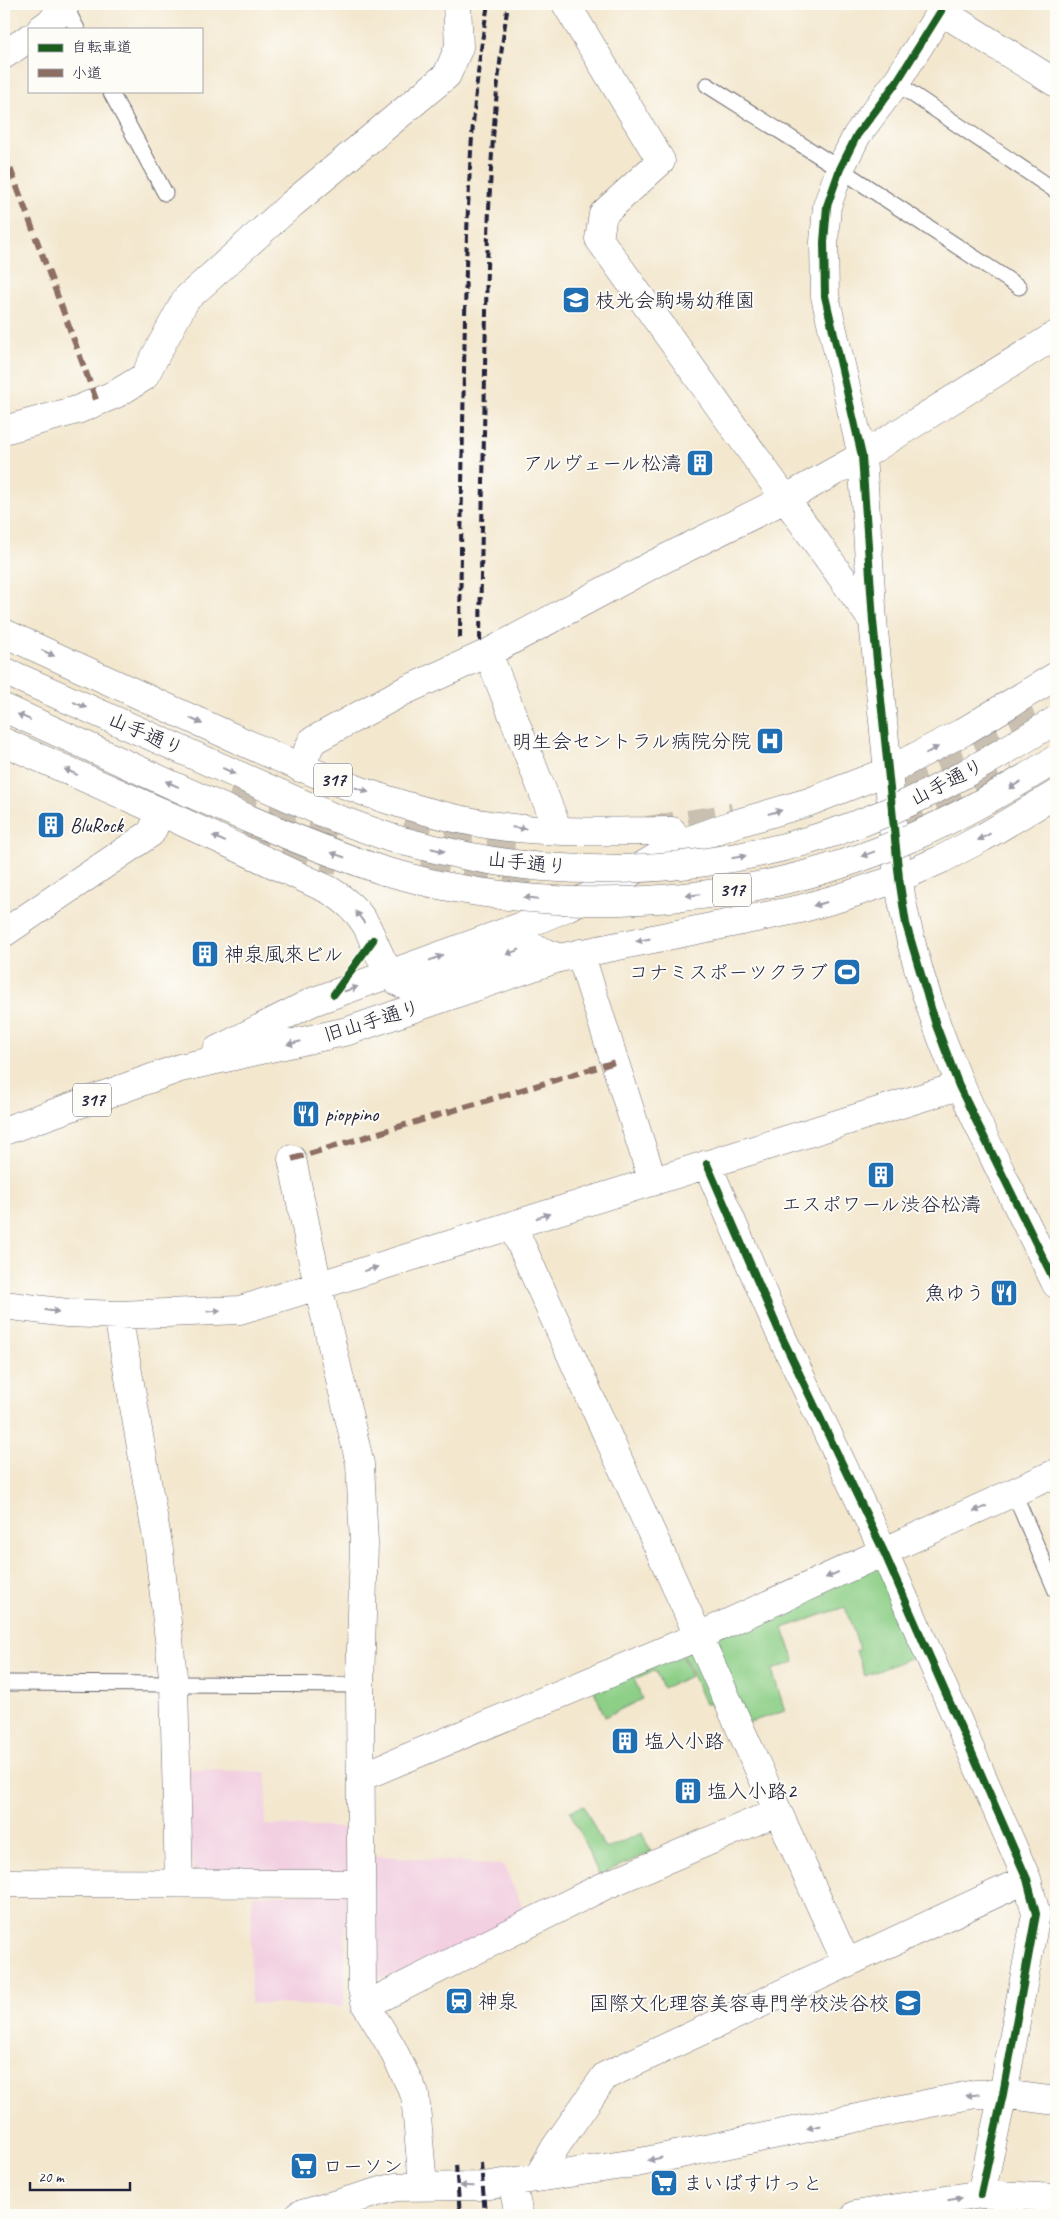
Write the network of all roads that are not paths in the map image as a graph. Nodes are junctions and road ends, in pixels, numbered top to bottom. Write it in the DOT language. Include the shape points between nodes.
graph roads {
  1 [pos="457,4"];
  2 [pos="566,4"];
  3 [pos="944,7"];
  4 [pos="69,13"];
  5 [pos="42,28"];
  6 [pos="28,39"];
  7 [pos="4,56"];
  8 [pos="896,83"];
  9 [pos="1056,83"];
  10 [pos="707,85"];
  11 [pos="111,92"];
  12 [pos="840,169"];
  13 [pos="1056,191"];
  14 [pos="165,193"];
  15 [pos="1019,287"];
  16 [pos="1056,335"];
  17 [pos="4,430"];
  18 [pos="862,456"];
  19 [pos="787,498"];
  20 [pos="873,621"];
  21 [pos="4,633"];
  22 [pos="488,653"];
  23 [pos="4,671"];
  24 [pos="1056,676"];
  25 [pos="4,708"];
  26 [pos="1056,720"];
  27 [pos="4,742"];
  28 [pos="1056,759"];
  29 [pos="300,768"];
  30 [pos="888,771"];
  31 [pos="1056,794"];
  32 [pos="161,812"];
  33 [pos="558,830"];
  34 [pos="679,844"];
  35 [pos="899,878"];
  36 [pos="4,933"];
  37 [pos="569,955"];
  38 [pos="391,975"];
  39 [pos="180,1068"];
  40 [pos="959,1086"];
  41 [pos="4,1132"];
  42 [pos="292,1159"];
  43 [pos="707,1164"];
  44 [pos="653,1182"];
  45 [pos="512,1225"];
  46 [pos="1056,1284"];
  47 [pos="318,1286"];
  48 [pos="4,1305"];
  49 [pos="118,1315"];
  50 [pos="1056,1473"];
  51 [pos="1014,1494"];
  52 [pos="884,1552"];
  53 [pos="1056,1591"];
  54 [pos="697,1636"];
  55 [pos="4,1683"];
  56 [pos="360,1684"];
  57 [pos="174,1685"];
  58 [pos="361,1777"];
  59 [pos="777,1812"];
  60 [pos="1027,1879"];
  61 [pos="4,1883"];
  62 [pos="179,1883"];
  63 [pos="360,1884"];
  64 [pos="847,1964"];
  65 [pos="366,2005"];
  66 [pos="1003,2094"];
  67 [pos="1056,2101"];
  68 [pos="525,2180"];
  69 [pos="423,2185"];
  70 [pos="981,2194"];
  71 [pos="1056,2198"];
  72 [pos="922,2210"];
  73 [pos="299,2215"];
  74 [pos="519,2215"];
  75 [pos="855,2215"];
  1 -- 17 [label="street" via="459,47 447,75 292,204 186,299 144,377 116,394 76,410"];
  2 -- 19 [label="street" via="661,161 603,214 599,239"];
  3 -- 8 [label="street"];
  3 -- 9 [label="street"];
  4 -- 5 [label="street"];
  6 -- 7 [label="street"];
  8 -- 12 [label="street" via="857,136"];
  8 -- 13 [label="lane"];
  10 -- 12 [label="lane"];
  11 -- 14 [label="lane"];
  12 -- 15 [label="lane"];
  12 -- 18 [label="street" via="827,206 825,296"];
  16 -- 18 [label="street"];
  18 -- 19 [label="street"];
  18 -- 20 [label="street"];
  19 -- 20 [label="street"];
  19 -- 22 [label="street" via="650,566"];
  20 -- 30 [label="street"];
  21 -- 29 [label="street, 317, one-way"];
  22 -- 29 [label="street" via="402,692 312,740"];
  22 -- 33 [label="street"];
  23 -- 26 [label="street, 山手通り / 317, one-way, bridge" via="335,818 441,851 552,867 652,867 702,863 758,853 854,825 905,804 997,757"];
  30 -- 24 [label="street, 317, one-way" via="955,737"];
  28 -- 25 [label="street, 山手通り / 317, one-way, bridge" via="916,836 822,870 765,884 653,900 541,899 438,885 328,852"];
  32 -- 27 [label="street, one-way"];
  29 -- 33 [label="street, 317, one-way" via="457,818 491,825"];
  34 -- 30 [label="street, 317, one-way" via="731,824 809,802"];
  30 -- 35 [label="street"];
  31 -- 35 [label="street, 317, one-way" via="982,838"];
  32 -- 36 [label="street" via="151,833"];
  38 -- 32 [label="street, one-way" via="366,925 344,899"];
  33 -- 34 [label="street, 317" via="672,832"];
  38 -- 34 [label="street, 317, one-way" via="565,908"];
  35 -- 37 [label="street, 317, one-way" via="800,909"];
  35 -- 40 [label="street" via="906,924 936,1026"];
  37 -- 38 [label="street, one-way" via="530,946 414,986 401,984"];
  37 -- 39 [label="street, 旧山手通り / 317, one-way" via="348,1031"];
  37 -- 44 [label="street"];
  39 -- 38 [label="street, 旧山手通り / 317, one-way" via="312,1002"];
  39 -- 41 [label="street, 旧山手通り / 317"];
  40 -- 43 [label="street"];
  40 -- 46 [label="street"];
  42 -- 47 [label="street"];
  43 -- 44 [label="street"];
  43 -- 52 [label="street" via="780,1331"];
  45 -- 44 [label="street, one-way"];
  47 -- 45 [label="street, one-way"];
  45 -- 54 [label="street"];
  49 -- 47 [label="street, one-way" via="240,1310"];
  47 -- 56 [label="street" via="360,1464 364,1543"];
  48 -- 49 [label="street, one-way"];
  49 -- 57 [label="street" via="159,1550"];
  50 -- 51 [label="street"];
  51 -- 52 [label="street, one-way"];
  51 -- 53 [label="lane"];
  52 -- 54 [label="street, one-way"];
  52 -- 60 [label="street"];
  54 -- 58 [label="street"];
  54 -- 59 [label="street"];
  55 -- 57 [label="lane"];
  56 -- 57 [label="lane"];
  56 -- 58 [label="street"];
  57 -- 62 [label="street"];
  58 -- 63 [label="street"];
  59 -- 64 [label="street"];
  59 -- 65 [label="street" via="602,1887"];
  60 -- 64 [label="street"];
  60 -- 66 [label="street" via="1036,1914"];
  61 -- 62 [label="street"];
  62 -- 63 [label="street"];
  63 -- 65 [label="street" via="362,1989"];
  64 -- 68 [label="street" via="604,2076 556,2146"];
  65 -- 69 [label="street" via="415,2095"];
  66 -- 67 [label="street"];
  66 -- 68 [label="street, one-way" via="975,2094 636,2163"];
  66 -- 70 [label="street"];
  68 -- 69 [label="street, one-way" via="483,2186"];
  68 -- 74 [label="street"];
  69 -- 73 [label="street" via="395,2187"];
  70 -- 71 [label="street"];
  72 -- 70 [label="street, one-way"];
  72 -- 75 [label="street"];
}
